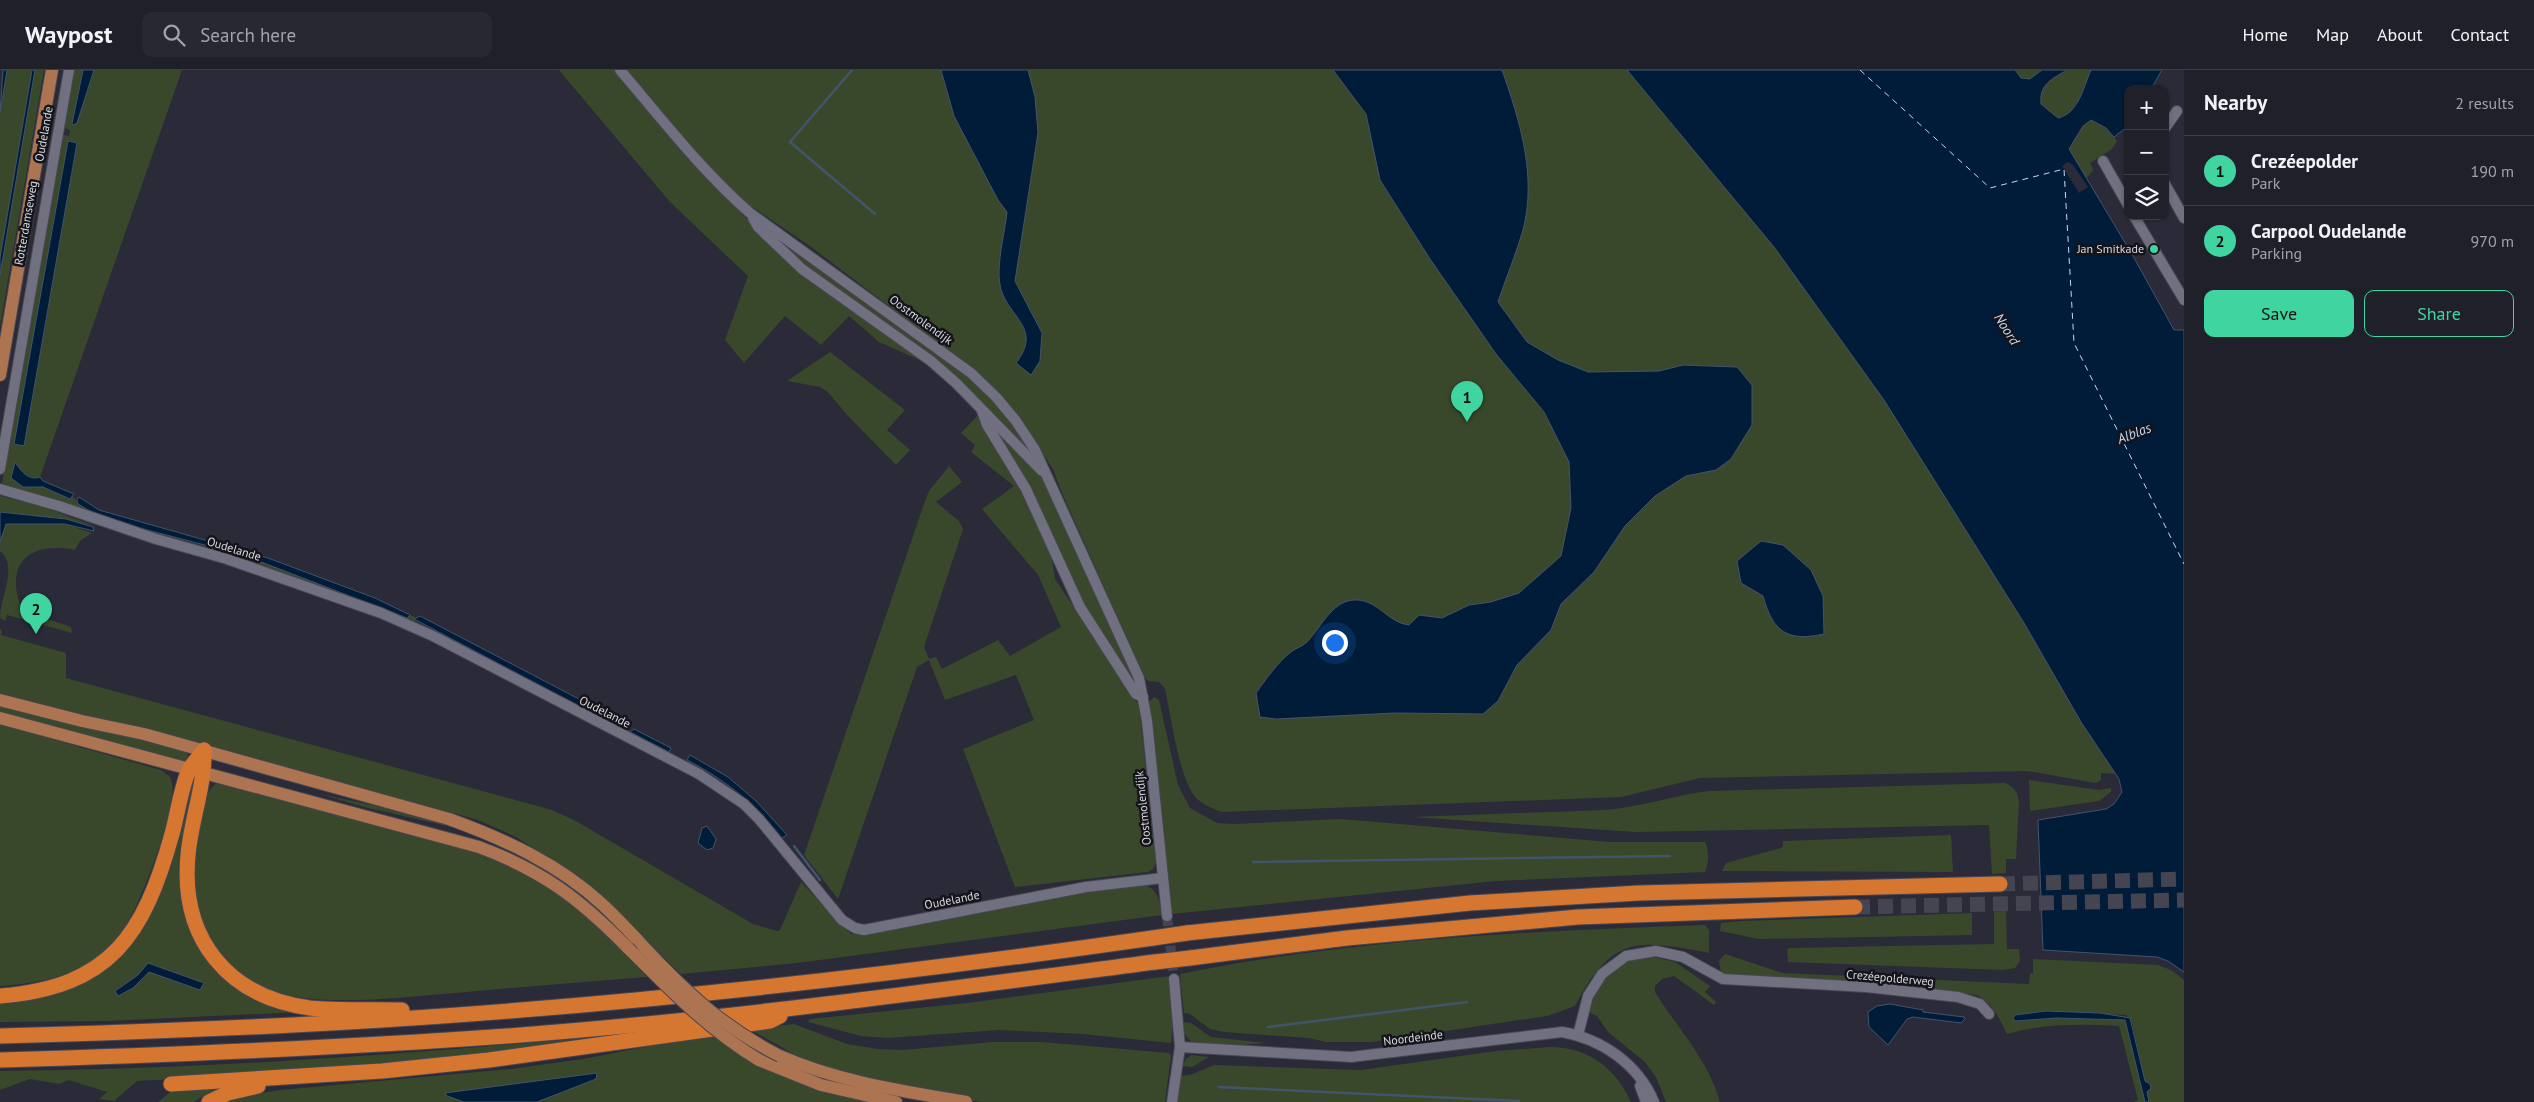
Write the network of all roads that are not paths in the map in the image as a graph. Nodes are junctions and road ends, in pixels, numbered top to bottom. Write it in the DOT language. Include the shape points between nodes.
graph roads {
  1 [pos="52,70"];
  2 [pos="69,70"];
  3 [pos="620,70"];
  4 [pos="2177,111"];
  5 [pos="2169,122"];
  6 [pos="2103,161"];
  7 [pos="2169,191"];
  8 [pos="2124,198"];
  9 [pos="750,213"];
  10 [pos="2184,218"];
  11 [pos="2136,220"];
  12 [pos="2184,300"];
  13 [pos="0,375"];
  14 [pos="981,408"];
  15 [pos="0,469"];
  16 [pos="1048,477"];
  17 [pos="0,489"];
  18 [pos="1143,697"];
  19 [pos="0,700"];
  20 [pos="0,718"];
  21 [pos="204,750"];
  22 [pos="190,769"];
  23 [pos="205,773"];
  24 [pos="1163,878"];
  25 [pos="2000,884"];
  26 [pos="1855,908"];
  27 [pos="1167,916"];
  28 [pos="1174,979"];
  29 [pos="0,996"];
  30 [pos="802,1007"];
  31 [pos="481,1013"];
  32 [pos="1989,1014"];
  33 [pos="1578,1035"];
  34 [pos="0,1036"];
  35 [pos="1180,1048"];
  36 [pos="0,1060"];
  37 [pos="1635,1074"];
  38 [pos="296,1077"];
  39 [pos="171,1084"];
  40 [pos="209,1102"];
  41 [pos="896,1102"];
  42 [pos="966,1102"];
  43 [pos="1172,1102"];
  44 [pos="1646,1102"];
  45 [pos="1654,1102"];
  1 -- 13 [label="main road, Rotterdamseweg"];
  2 -- 15 [label="street, Oudelande"];
  3 -- 9 [label="street, Oostmolendijk" via="693,158"];
  4 -- 5 [label="street"];
  6 -- 8 [label="street"];
  7 -- 10 [label="street"];
  9 -- 14 [label="street, Oostmolendijk" via="758,227 788,258 931,362"];
  9 -- 16 [label="street, Oostmolendijk" via="971,373 1016,421"];
  11 -- 12 [label="street"];
  14 -- 16 [label="street, Oostmolendijk"];
  14 -- 18 [label="street, Oostmolendijk" via="987,425 1026,490 1080,607 1136,694"];
  16 -- 18 [label="street, Oostmolendijk" via="1139,678"];
  17 -- 24 [label="street, Oudelande" via="299,583 433,636 724,790 759,819 842,920 855,928 864,930 1086,887"];
  18 -- 24 [label="street, Oostmolendijk"];
  19 -- 21 [label="main road"];
  20 -- 22 [label="main road"];
  21 -- 22 [label="highway"];
  21 -- 23 [label="highway"];
  21 -- 42 [label="main road, bridge" via="449,819 509,843 537,858 602,904 716,1018 756,1044 802,1066 847,1080"];
  22 -- 23 [label="main road"];
  22 -- 29 [label="highway" via="160,876 149,904 132,932 113,954 72,981"];
  23 -- 31 [label="highway" via="188,856 190,907 206,947 236,980 258,994 312,1008"];
  23 -- 41 [label="main road, bridge" via="444,836 510,858 569,893 692,1011 720,1035 759,1060 821,1085"];
  24 -- 27 [label="street, Oostmolendijk"];
  25 -- 31 [label="highway, bridge" via="1640,893 1500,901 1348,914 1187,933 988,962 825,981"];
  26 -- 30 [label="highway, bridge" via="1528,921 1347,938"];
  28 -- 35 [label="street"];
  30 -- 36 [label="highway" via="508,1036 256,1051"];
  30 -- 38 [label="highway" via="770,1020 489,1060"];
  31 -- 34 [label="highway" via="314,1024"];
  32 -- 33 [label="street, Crezéepolderweg" via="1980,1004 1958,997 1866,987 1723,979 1672,952 1642,952 1626,956 1602,974 1588,996"];
  33 -- 35 [label="street, Noordeinde" via="1545,1033 1351,1058"];
  33 -- 37 [label="street, Noordeinde" via="1610,1050"];
  35 -- 43 [label="street"];
  37 -- 44 [label="street, Noordeinde"];
  37 -- 45 [label="street, Noordeinde" via="1649,1090"];
  38 -- 39 [label="highway"];
  38 -- 40 [label="highway" via="228,1093"];
}
